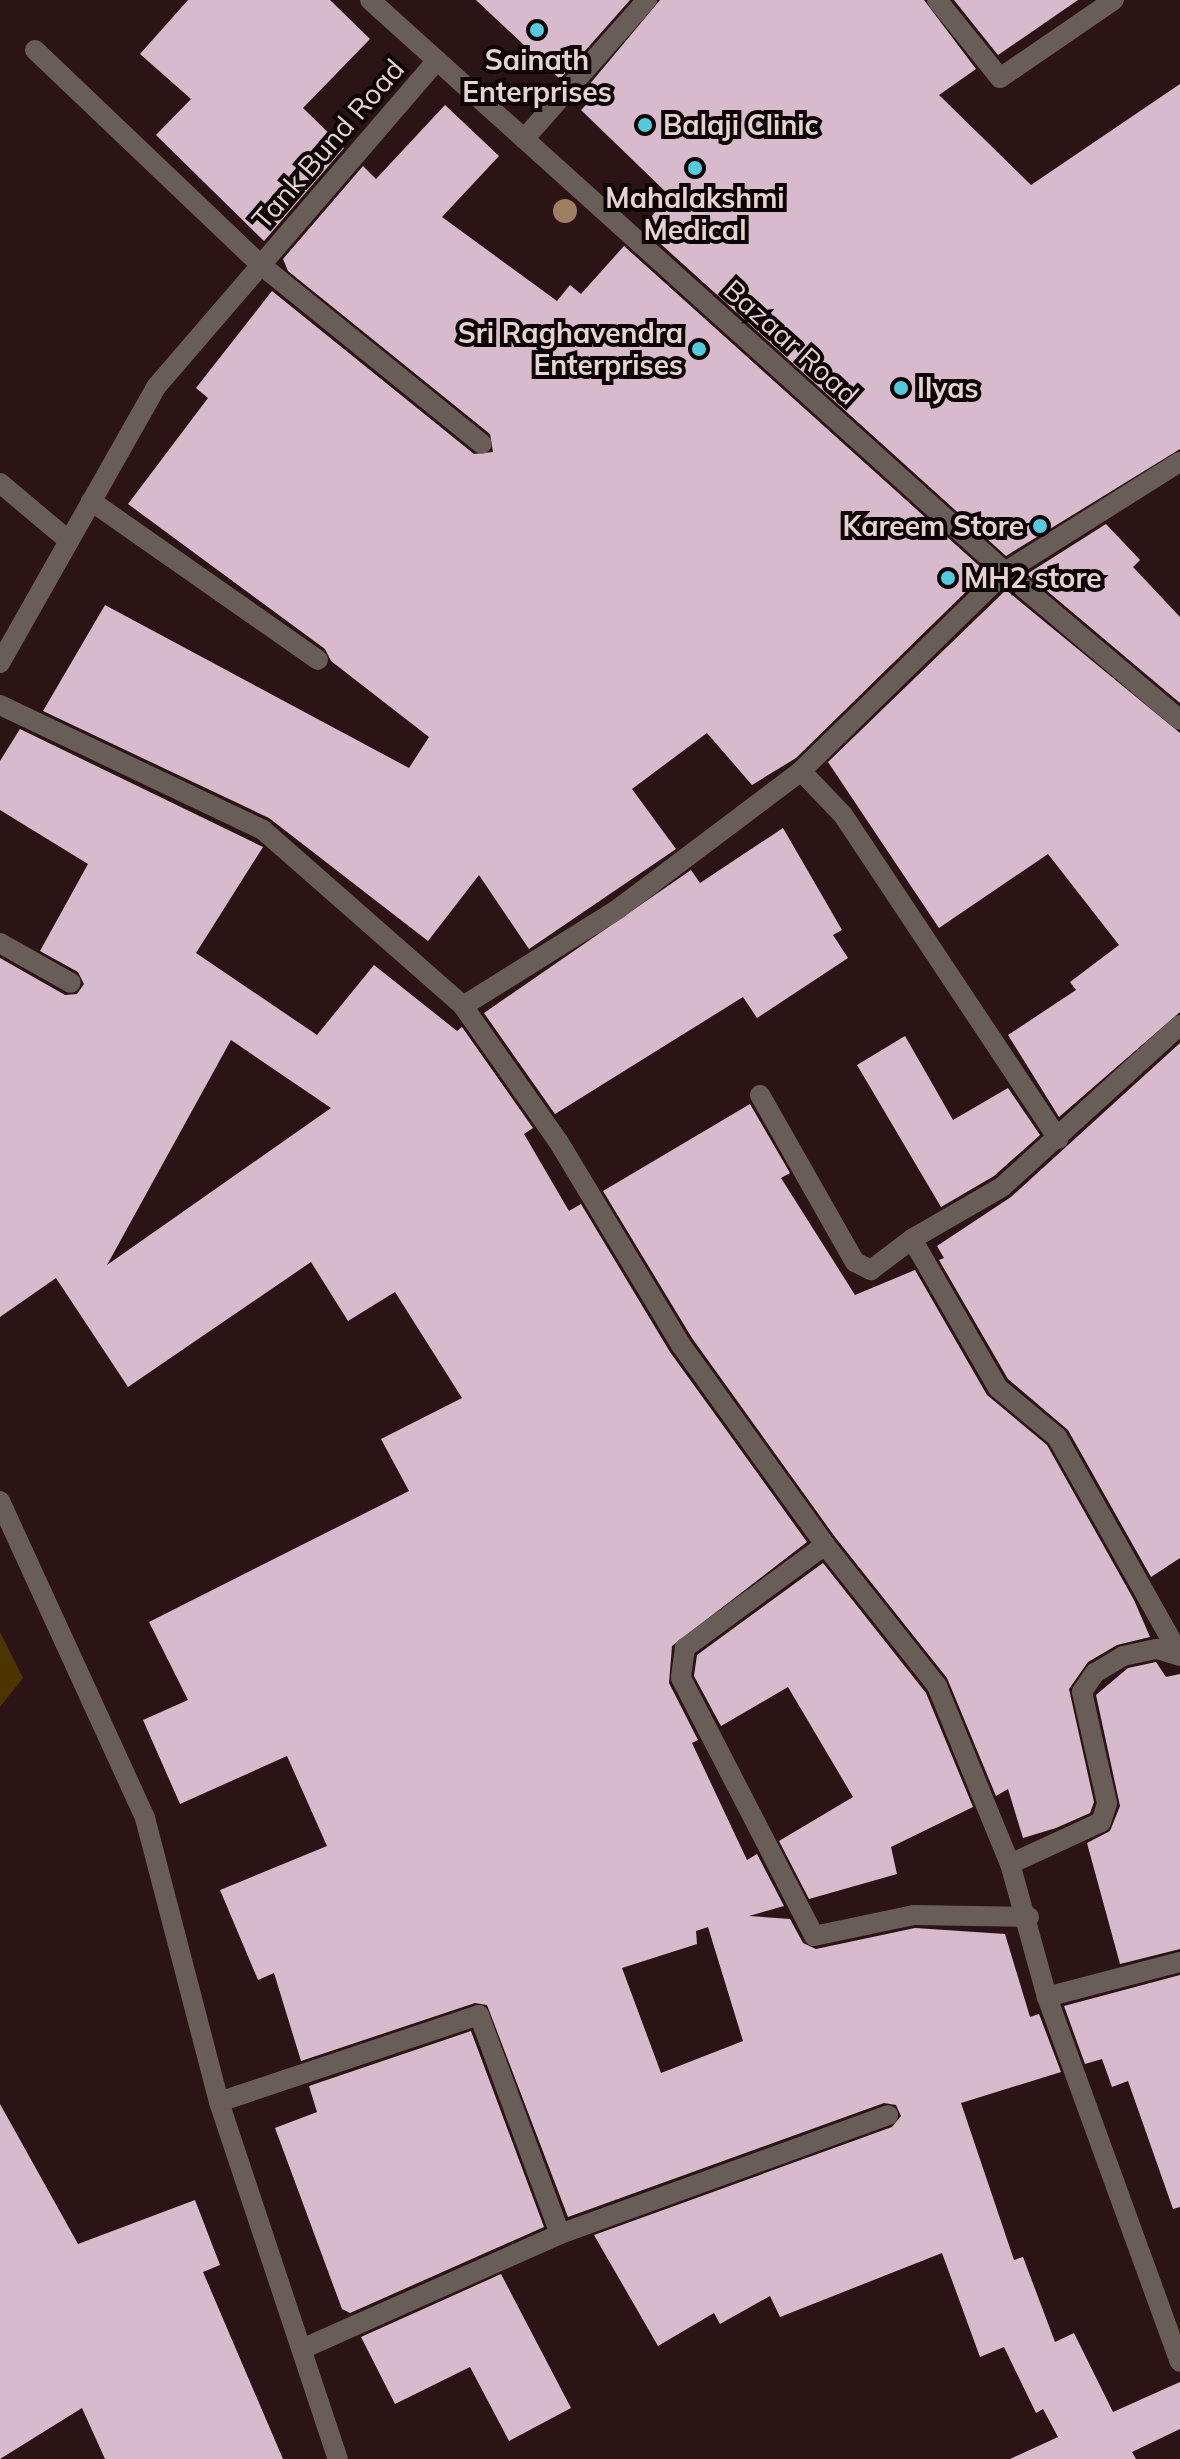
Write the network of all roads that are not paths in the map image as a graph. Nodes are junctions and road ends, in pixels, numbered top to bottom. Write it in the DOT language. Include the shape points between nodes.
graph roads {
  1 [pos="370,0"];
  2 [pos="647,0"];
  3 [pos="937,0"];
  4 [pos="1114,0"];
  5 [pos="35,50"];
  6 [pos="437,60"];
  7 [pos="524,139"];
  8 [pos="261,265"];
  9 [pos="482,444"];
  10 [pos="1180,462"];
  11 [pos="0,483"];
  12 [pos="91,501"];
  13 [pos="69,541"];
  14 [pos="1005,572"];
  15 [pos="318,660"];
  16 [pos="0,663"];
  17 [pos="0,705"];
  18 [pos="1180,720"];
  19 [pos="801,771"];
  20 [pos="0,943"];
  21 [pos="71,983"];
  22 [pos="463,1006"];
  23 [pos="1180,1025"];
  24 [pos="760,1095"];
  25 [pos="1058,1139"];
  26 [pos="912,1239"];
  27 [pos="0,1501"];
  28 [pos="825,1545"];
  29 [pos="1180,1655"];
  30 [pos="1010,1864"];
  31 [pos="1029,1917"];
  32 [pos="1180,1962"];
  33 [pos="1047,1997"];
  34 [pos="219,2102"];
  35 [pos="888,2115"];
  36 [pos="560,2234"];
  37 [pos="302,2349"];
  38 [pos="1180,2362"];
  39 [pos="338,2459"];
  1 -- 6 [label="street, Bazaar Road"];
  2 -- 7 [label="street"];
  3 -- 4 [label="street" via="1000,78"];
  5 -- 8 [label="street"];
  6 -- 7 [label="street, Bazaar Road"];
  6 -- 8 [label="street, Tank Bund Road"];
  7 -- 14 [label="street, Bazaar Road"];
  8 -- 9 [label="street"];
  8 -- 12 [label="street, Tank Bund Road" via="156,387"];
  10 -- 14 [label="street"];
  11 -- 13 [label="street"];
  12 -- 13 [label="street, Tank Bund Road"];
  12 -- 15 [label="street"];
  13 -- 16 [label="street, Tank Bund Road"];
  14 -- 18 [label="street, Bazaar Road"];
  14 -- 19 [label="street"];
  17 -- 22 [label="street" via="263,830"];
  19 -- 22 [label="street" via="618,909"];
  19 -- 25 [label="street" via="843,815"];
  20 -- 21 [label="street"];
  22 -- 28 [label="street" via="558,1141 681,1345"];
  23 -- 25 [label="street"];
  24 -- 26 [label="street" via="855,1262 871,1270"];
  25 -- 26 [label="street" via="1002,1187"];
  26 -- 29 [label="street" via="998,1388 1057,1437"];
  27 -- 34 [label="street" via="145,1818"];
  28 -- 30 [label="street" via="937,1686"];
  28 -- 31 [label="street" via="685,1648 681,1678 814,1936 914,1915"];
  29 -- 30 [label="street" via="1157,1649 1123,1656 1095,1673 1082,1692 1107,1803 1101,1822"];
  30 -- 31 [label="street"];
  31 -- 33 [label="street"];
  32 -- 33 [label="street"];
  33 -- 38 [label="street"];
  34 -- 36 [label="street" via="479,2015"];
  34 -- 37 [label="street"];
  35 -- 36 [label="street"];
  36 -- 37 [label="street"];
  37 -- 39 [label="street"];
}
